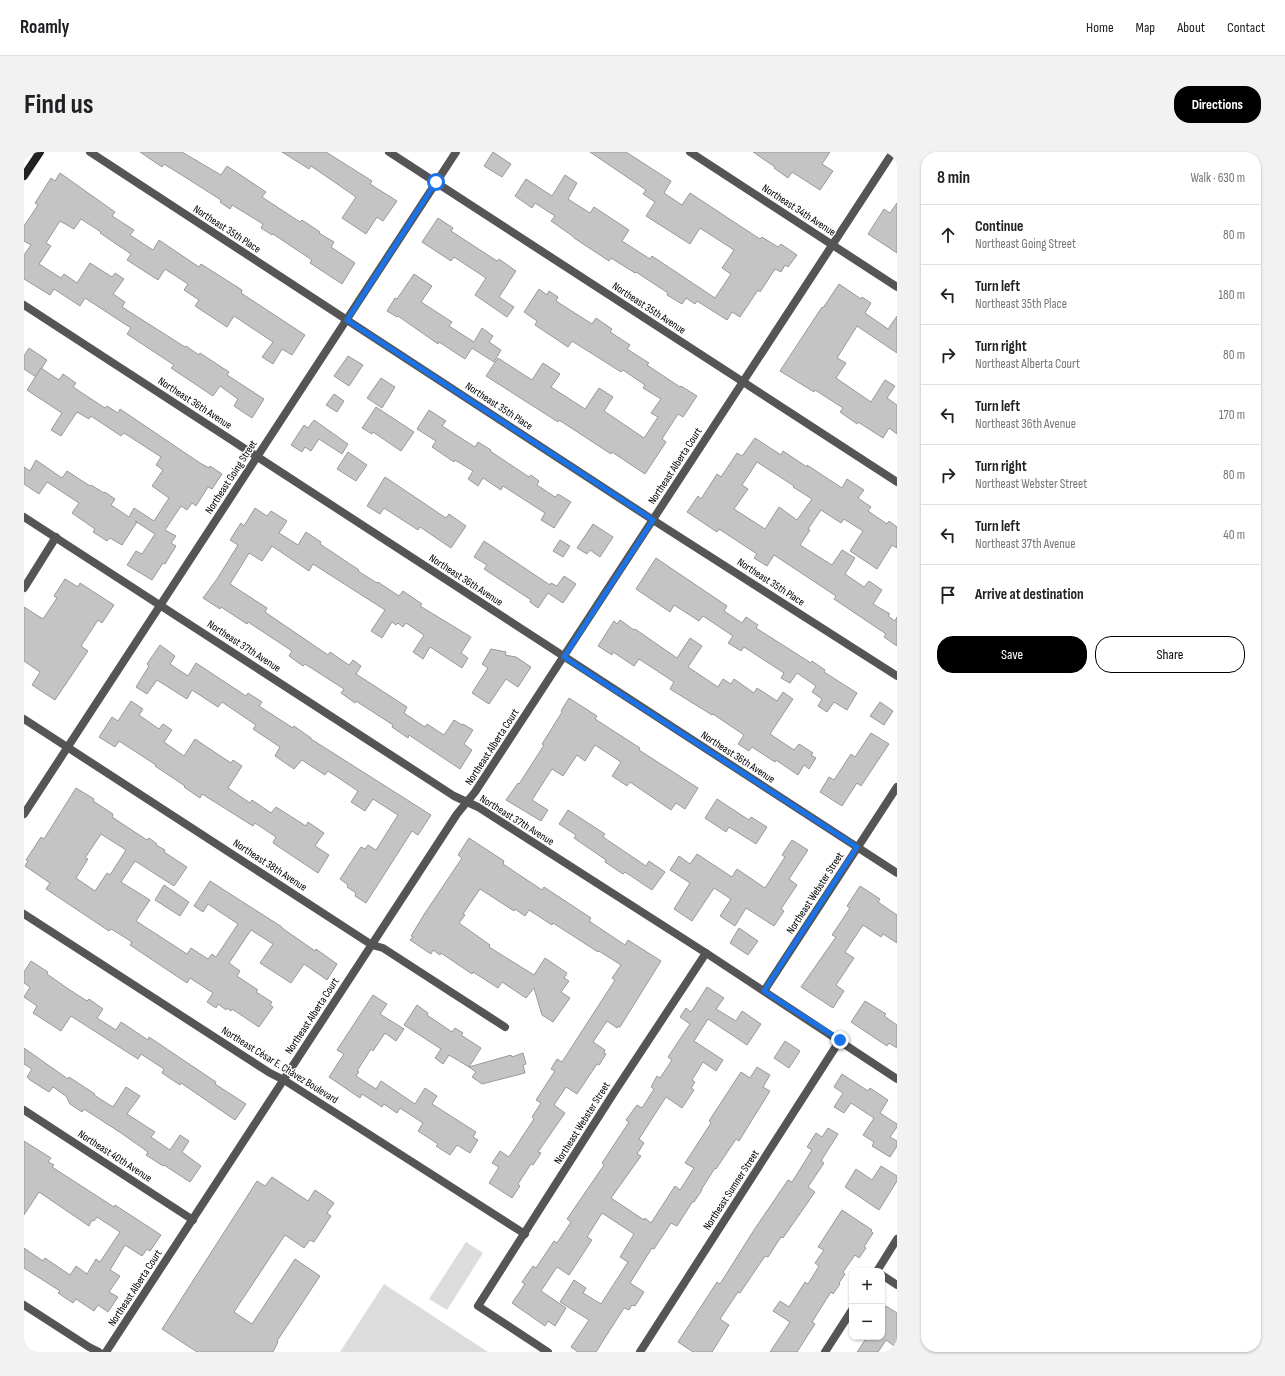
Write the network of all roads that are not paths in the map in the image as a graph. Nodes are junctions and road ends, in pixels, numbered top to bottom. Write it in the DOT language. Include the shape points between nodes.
graph roads {
  1 [pos="40,152"];
  2 [pos="90,152"];
  3 [pos="389,152"];
  4 [pos="456,152"];
  5 [pos="690,152"];
  6 [pos="893,152"];
  7 [pos="24,176"];
  8 [pos="436,182"];
  9 [pos="832,245"];
  10 [pos="897,287"];
  11 [pos="24,305"];
  12 [pos="347,320"];
  13 [pos="743,382"];
  14 [pos="257,457"];
  15 [pos="897,482"];
  16 [pos="24,517"];
  17 [pos="653,520"];
  18 [pos="56,537"];
  19 [pos="24,588"];
  20 [pos="160,605"];
  21 [pos="564,657"];
  22 [pos="897,676"];
  23 [pos="24,719"];
  24 [pos="67,747"];
  25 [pos="897,787"];
  26 [pos="467,802"];
  27 [pos="24,814"];
  28 [pos="857,847"];
  29 [pos="897,873"];
  30 [pos="24,914"];
  31 [pos="372,945"];
  32 [pos="706,953"];
  33 [pos="764,991"];
  34 [pos="505,1027"];
  35 [pos="840,1040"];
  36 [pos="897,1079"];
  37 [pos="284,1080"];
  38 [pos="24,1110"];
  39 [pos="194,1220"];
  40 [pos="525,1234"];
  41 [pos="897,1239"];
  42 [pos="879,1268"];
  43 [pos="885,1277"];
  44 [pos="897,1285"];
  45 [pos="24,1305"];
  46 [pos="849,1315"];
  47 [pos="99,1352"];
  48 [pos="106,1352"];
  49 [pos="548,1352"];
  50 [pos="640,1352"];
  51 [pos="825,1352"];
  1 -- 7 [label="street"];
  2 -- 12 [label="street, Northeast 35th Place"];
  3 -- 8 [label="street, Northeast 35th Avenue"];
  4 -- 8 [label="street, Northeast Going Street"];
  5 -- 9 [label="street, Northeast 34th Avenue"];
  6 -- 9 [label="street, Northeast Alberta Court"];
  8 -- 12 [label="street, Northeast Going Street"];
  8 -- 13 [label="street, Northeast 35th Avenue"];
  9 -- 10 [label="street, Northeast 34th Avenue"];
  9 -- 13 [label="street, Northeast Alberta Court"];
  11 -- 14 [label="street, Northeast 36th Avenue"];
  12 -- 14 [label="street, Northeast Going Street"];
  12 -- 17 [label="street, Northeast 35th Place"];
  13 -- 15 [label="street, Northeast 35th Avenue"];
  13 -- 17 [label="street, Northeast Alberta Court"];
  14 -- 20 [label="street, Northeast Going Street"];
  14 -- 21 [label="street, Northeast 36th Avenue"];
  16 -- 18 [label="street, Northeast 37th Avenue"];
  17 -- 21 [label="street, Northeast Alberta Court"];
  17 -- 22 [label="street, Northeast 35th Place"];
  18 -- 19 [label="street"];
  18 -- 20 [label="street, Northeast 37th Avenue"];
  20 -- 24 [label="street, Northeast Going Street"];
  20 -- 26 [label="street, Northeast 37th Avenue"];
  21 -- 26 [label="street, Northeast Alberta Court"];
  21 -- 28 [label="street, Northeast 36th Avenue"];
  23 -- 24 [label="street, Northeast 38th Avenue"];
  24 -- 27 [label="street, Northeast Going Street"];
  24 -- 31 [label="street, Northeast 38th Avenue"];
  25 -- 28 [label="street, Northeast Webster Street"];
  26 -- 31 [label="street, Northeast Alberta Court"];
  26 -- 32 [label="street, Northeast 37th Avenue"];
  28 -- 29 [label="street, Northeast 36th Avenue"];
  28 -- 33 [label="street, Northeast Webster Street"];
  30 -- 37 [label="street, Northeast César E. Chávez Boulevard"];
  31 -- 34 [label="street, Northeast 38th Avenue" via="383,948"];
  31 -- 37 [label="street, Northeast Alberta Court"];
  32 -- 33 [label="street, Northeast 37th Avenue"];
  32 -- 40 [label="street, Northeast Webster Street"];
  33 -- 35 [label="street, Northeast 37th Avenue"];
  35 -- 36 [label="street, Northeast 37th Avenue"];
  35 -- 50 [label="street, Northeast Sumner Street"];
  37 -- 39 [label="street, Northeast Alberta Court"];
  37 -- 40 [label="street, Northeast César E. Chávez Boulevard"];
  38 -- 39 [label="street, Northeast 40th Avenue"];
  39 -- 48 [label="street, Northeast Alberta Court"];
  40 -- 49 [label="street, Northeast Webster Street" via="478,1306"];
  41 -- 42 [label="street"];
  43 -- 44 [label="street"];
  45 -- 47 [label="street"];
  46 -- 51 [label="street"];
}
